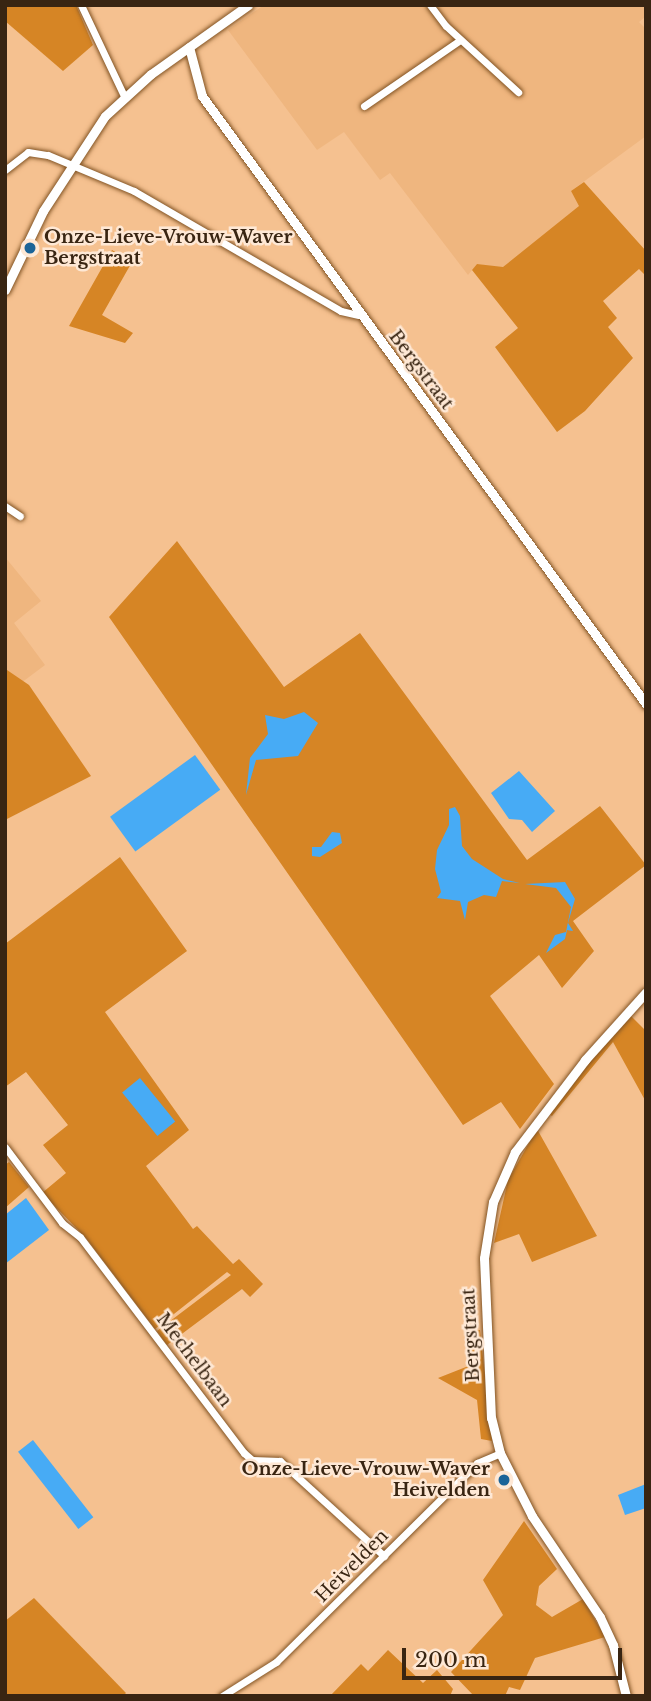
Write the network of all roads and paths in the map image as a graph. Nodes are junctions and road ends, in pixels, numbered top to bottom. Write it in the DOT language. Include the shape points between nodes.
graph roads {
  1 [pos="81,5"];
  2 [pos="248,5"];
  3 [pos="430,5"];
  4 [pos="460,40"];
  5 [pos="189,47"];
  6 [pos="518,92"];
  7 [pos="124,96"];
  8 [pos="364,106"];
  9 [pos="71,164"];
  10 [pos="5,170"];
  11 [pos="5,290"];
  12 [pos="359,315"];
  13 [pos="5,506"];
  14 [pos="20,516"];
  15 [pos="646,704"];
  16 [pos="646,992"];
  17 [pos="5,1147"];
  18 [pos="500,1453"];
  19 [pos="384,1556"];
  20 [pos="222,1696"];
  21 [pos="626,1696"];
  1 -- 7 [label="street"];
  2 -- 5 [label="street"];
  3 -- 4 [label="street"];
  4 -- 6 [label="street"];
  4 -- 8 [label="street"];
  5 -- 7 [label="street"];
  5 -- 12 [label="street, Bergstraat" via="202,96"];
  7 -- 9 [label="street"];
  9 -- 10 [label="street" via="35,151"];
  9 -- 11 [label="street"];
  9 -- 12 [label="street" via="181,215 332,306"];
  12 -- 15 [label="street, Bergstraat"];
  13 -- 14 [label="street"];
  16 -- 18 [label="street, Bergstraat" via="529,1131 493,1202 484,1258 486,1343 491,1418"];
  17 -- 19 [label="street, Mechelbaan" via="62,1223 80,1237 244,1453 252,1460 281,1461"];
  18 -- 19 [label="street, Heivelden" via="477,1464"];
  18 -- 21 [label="street, Bergstraat" via="532,1516 600,1617 613,1645"];
  19 -- 20 [label="street, Heivelden" via="276,1662"];
}
